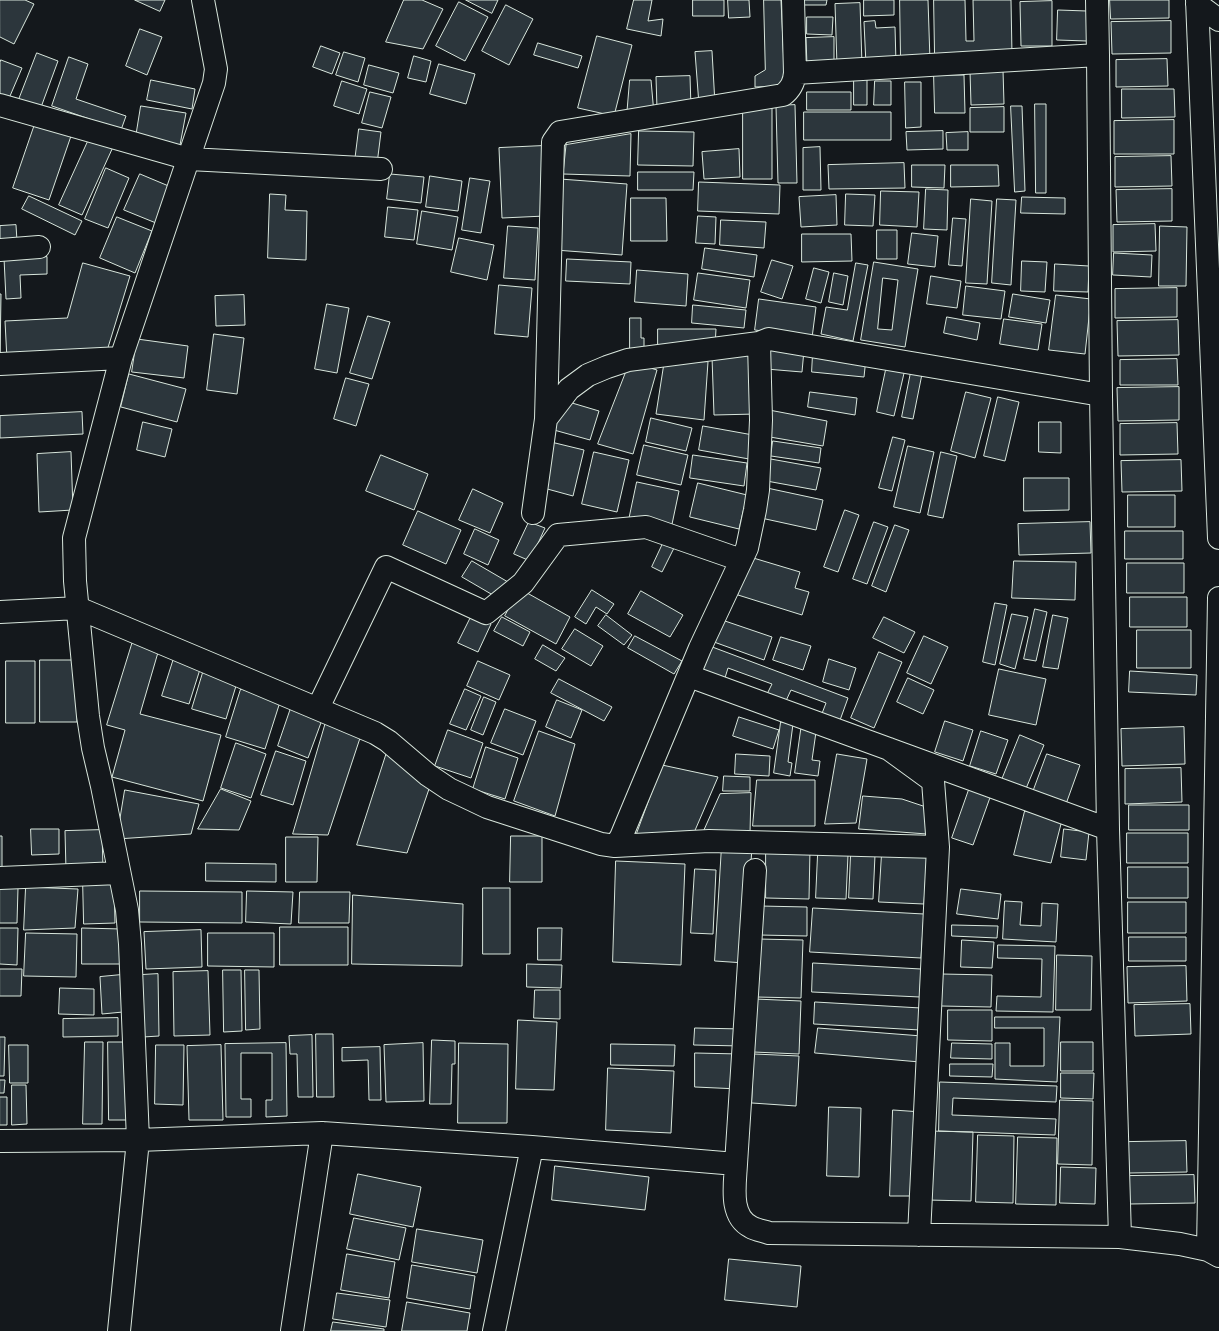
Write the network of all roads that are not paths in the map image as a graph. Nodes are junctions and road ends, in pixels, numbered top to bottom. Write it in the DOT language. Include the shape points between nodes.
graph roads {
  1 [pos="202,0"];
  2 [pos="793,0"];
  3 [pos="1097,0"];
  4 [pos="1197,2"];
  5 [pos="1219,20"];
  6 [pos="1098,55"];
  7 [pos="795,73"];
  8 [pos="0,106"];
  9 [pos="189,159"];
  10 [pos="381,169"];
  11 [pos="40,247"];
  12 [pos="0,250"];
  13 [pos="759,343"];
  14 [pos="121,358"];
  15 [pos="0,364"];
  16 [pos="1101,395"];
  17 [pos="546,419"];
  18 [pos="533,513"];
  19 [pos="1219,538"];
  20 [pos="741,560"];
  21 [pos="1219,598"];
  22 [pos="78,608"];
  23 [pos="0,612"];
  24 [pos="689,676"];
  25 [pos="318,708"];
  26 [pos="889,749"];
  27 [pos="1217,798"];
  28 [pos="1108,829"];
  29 [pos="615,846"];
  30 [pos="938,847"];
  31 [pos="755,870"];
  32 [pos="119,873"];
  33 [pos="0,878"];
  34 [pos="322,1133"];
  35 [pos="138,1140"];
  36 [pos="0,1141"];
  37 [pos="532,1147"];
  38 [pos="736,1164"];
  39 [pos="919,1235"];
  40 [pos="1120,1237"];
  41 [pos="1213,1253"];
  42 [pos="119,1331"];
  43 [pos="292,1331"];
  44 [pos="494,1331"];
  1 -- 9 [label="street" via="216,69 214,83"];
  2 -- 7 [label="street"];
  3 -- 6 [label="street"];
  4 -- 5 [label="street"];
  4 -- 19 [label="street"];
  6 -- 7 [label="street"];
  6 -- 16 [label="street"];
  7 -- 17 [label="street" via="790,90 783,95 560,132 553,142"];
  8 -- 9 [label="street"];
  9 -- 10 [label="street"];
  9 -- 14 [label="street"];
  11 -- 12 [label="street"];
  13 -- 16 [label="street" via="769,339 780,340"];
  13 -- 17 [label="street" via="628,360 607,367 588,375 569,389"];
  13 -- 20 [label="street" via="758,490 747,548"];
  14 -- 15 [label="street"];
  14 -- 22 [label="street" via="74,538"];
  16 -- 28 [label="street"];
  17 -- 18 [label="street"];
  20 -- 24 [label="street"];
  20 -- 25 [label="street" via="646,526 558,535 523,583 486,613 386,567"];
  21 -- 27 [label="street"];
  22 -- 23 [label="street"];
  22 -- 25 [label="street"];
  22 -- 32 [label="street" via="88,716"];
  24 -- 26 [label="street"];
  24 -- 29 [label="street"];
  25 -- 29 [label="street" via="375,733 438,782 487,807 601,844"];
  26 -- 28 [label="street"];
  26 -- 30 [label="street" via="933,781"];
  27 -- 41 [label="street"];
  28 -- 40 [label="street"];
  29 -- 30 [label="street" via="709,841"];
  30 -- 39 [label="street"];
  31 -- 38 [label="street"];
  32 -- 33 [label="street"];
  32 -- 35 [label="street" via="130,944"];
  34 -- 35 [label="street"];
  34 -- 37 [label="street"];
  34 -- 43 [label="street"];
  35 -- 36 [label="street"];
  35 -- 42 [label="street"];
  37 -- 38 [label="street"];
  37 -- 44 [label="street"];
  38 -- 39 [label="street" via="735,1208 740,1218 750,1227 769,1233"];
  39 -- 40 [label="street"];
  40 -- 41 [label="street" via="1180,1244"];
}
